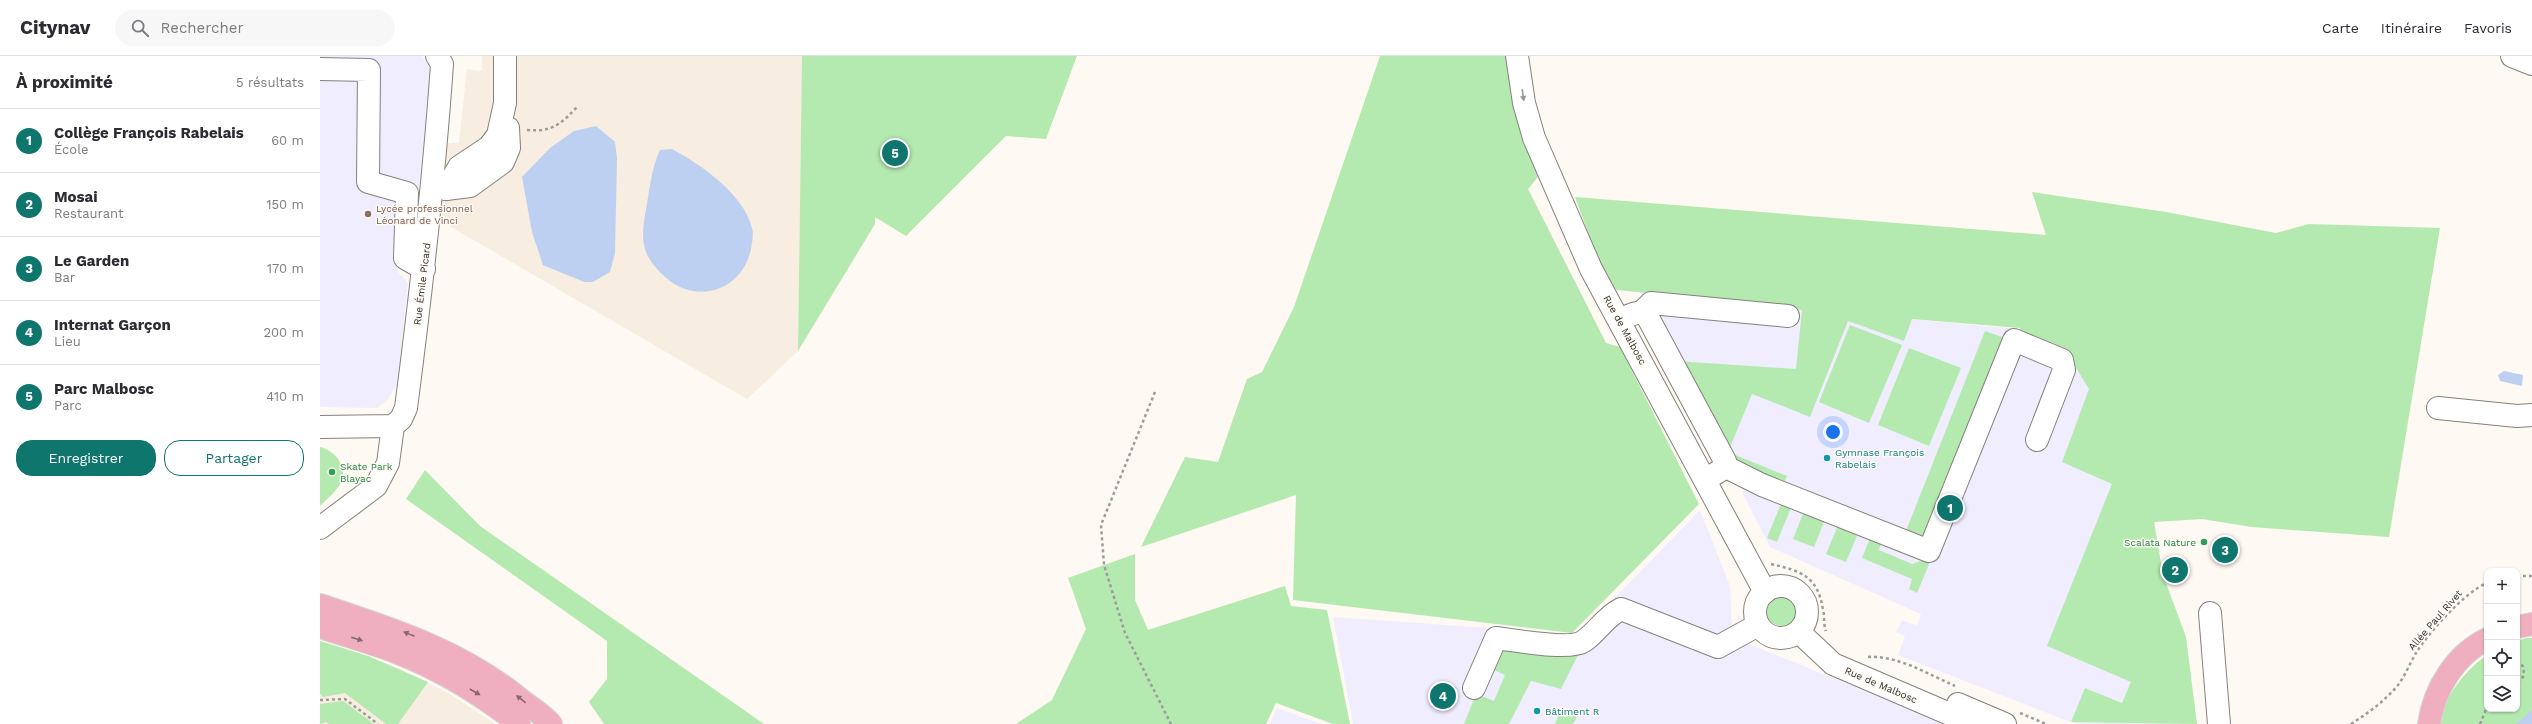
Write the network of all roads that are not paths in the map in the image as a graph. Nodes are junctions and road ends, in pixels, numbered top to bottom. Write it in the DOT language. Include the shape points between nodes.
graph roads {
  1 [pos="505,56"];
  2 [pos="1517,56"];
  3 [pos="2512,56"];
  4 [pos="443,59"];
  5 [pos="2532,64"];
  6 [pos="320,69"];
  7 [pos="505,103"];
  8 [pos="439,192"];
  9 [pos="424,269"];
  10 [pos="1642,312"];
  11 [pos="1788,316"];
  12 [pos="1620,320"];
  13 [pos="2438,408"];
  14 [pos="2532,415"];
  15 [pos="393,426"];
  16 [pos="320,427"];
  17 [pos="2038,440"];
  18 [pos="1726,468"];
  19 [pos="1705,478"];
  20 [pos="320,528"];
  21 [pos="1765,592"];
  22 [pos="320,605"];
  23 [pos="2210,614"];
  24 [pos="2532,624"];
  25 [pos="1758,625"];
  26 [pos="2520,626"];
  27 [pos="320,627"];
  28 [pos="1799,632"];
  29 [pos="2486,640"];
  30 [pos="1867,680"];
  31 [pos="1474,688"];
  32 [pos="2010,717"];
  33 [pos="2428,721"];
  34 [pos="519,724"];
  35 [pos="551,724"];
  36 [pos="1973,724"];
  37 [pos="2219,724"];
  1 -- 7 [label="street"];
  2 -- 12 [label="street, Rue de Malbosc, one-way" via="1524,103 1534,138 1591,269"];
  3 -- 5 [label="street"];
  4 -- 8 [label="street, Rue Émile Picard"];
  6 -- 9 [label="street" via="369,70 368,182 407,193 405,258"];
  7 -- 8 [label="street" via="503,122 498,135 488,147 457,169"];
  7 -- 8 [label="street" via="508,128 505,141 497,154"];
  8 -- 9 [label="street, Rue Émile Picard"];
  9 -- 15 [label="street, Rue Émile Picard" via="406,408"];
  10 -- 11 [label="street" via="1651,303"];
  10 -- 12 [label="street"];
  10 -- 18 [label="street" via="1646,314 1725,460"];
  12 -- 19 [label="street, Rue de Malbosc"];
  13 -- 14 [label="street" via="2517,416"];
  15 -- 16 [label="street"];
  15 -- 20 [label="street" via="388,464 376,486"];
  17 -- 18 [label="street" via="2064,370 2062,360 2014,340 1928,551 1762,485"];
  18 -- 19 [label="street"];
  19 -- 21 [label="street, Rue de Malbosc"];
  21 -- 25 [label="street" via="1755,607"];
  21 -- 28 [label="street" via="1782,586 1798,592 1807,609 1807,618"];
  35 -- 22 [label="main road, one-way" via="501,683 456,656 408,634"];
  23 -- 37 [label="street"];
  24 -- 26 [label="main road"];
  25 -- 28 [label="street" via="1763,632 1773,638 1787,638"];
  25 -- 31 [label="street" via="1718,647 1621,609 1609,615 1584,642 1560,646 1496,638"];
  27 -- 34 [label="main road, one-way" via="399,653 448,676 486,698"];
  28 -- 30 [label="street, Rue de Malbosc" via="1833,664"];
  29 -- 33 [label="main road" via="2471,650 2449,673"];
  30 -- 32 [label="street" via="1898,678"];
  30 -- 36 [label="street, Rue de Malbosc"];
}
